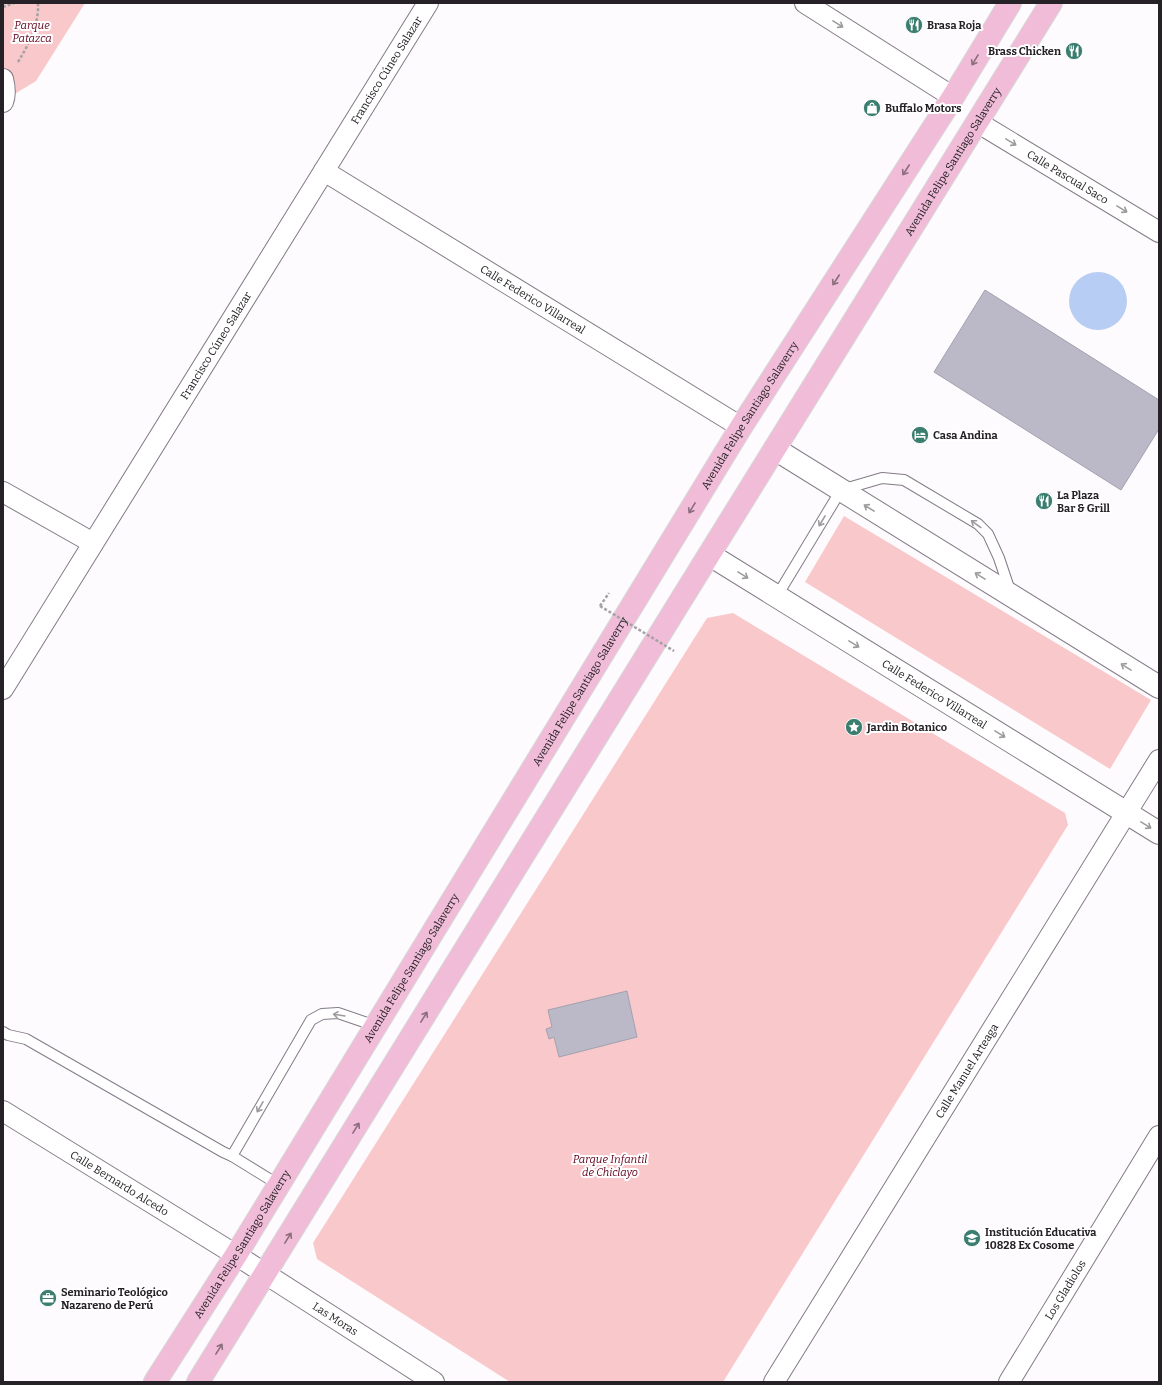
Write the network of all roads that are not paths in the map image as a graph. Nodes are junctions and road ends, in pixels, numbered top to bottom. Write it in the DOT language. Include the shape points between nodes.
graph roads {
  1 [pos="428,3"];
  2 [pos="805,3"];
  3 [pos="1010,3"];
  4 [pos="1051,3"];
  5 [pos="953,97"];
  6 [pos="977,122"];
  7 [pos="324,171"];
  8 [pos="1159,232"];
  9 [pos="742,427"];
  10 [pos="775,449"];
  11 [pos="841,490"];
  12 [pos="3,492"];
  13 [pos="93,544"];
  14 [pos="710,555"];
  15 [pos="1011,595"];
  16 [pos="777,596"];
  17 [pos="6,682"];
  18 [pos="1159,687"];
  19 [pos="1159,760"];
  20 [pos="1126,812"];
  21 [pos="1159,833"];
  22 [pos="376,1026"];
  23 [pos="3,1032"];
  24 [pos="3,1111"];
  25 [pos="1159,1136"];
  26 [pos="232,1156"];
  27 [pos="279,1185"];
  28 [pos="236,1256"];
  29 [pos="266,1274"];
  30 [pos="155,1382"];
  31 [pos="198,1382"];
  32 [pos="434,1382"];
  33 [pos="774,1382"];
  34 [pos="1009,1382"];
  1 -- 7 [label="street, Francisco Cúneo Salazar"];
  2 -- 5 [label="street, one-way"];
  3 -- 5 [label="main road, Avenida Felipe Santiago Salaverry, one-way"];
  4 -- 6 [label="main road, Avenida Felipe Santiago Salaverry"];
  5 -- 9 [label="main road, Avenida Felipe Santiago Salaverry, one-way"];
  6 -- 8 [label="street, Calle Pascual Saco, one-way"];
  6 -- 10 [label="main road, Avenida Felipe Santiago Salaverry"];
  7 -- 9 [label="street, Calle Federico Villarreal"];
  7 -- 13 [label="street, Francisco Cúneo Salazar"];
  9 -- 22 [label="main road, Avenida Felipe Santiago Salaverry, one-way"];
  10 -- 11 [label="street"];
  10 -- 14 [label="main road, Avenida Felipe Santiago Salaverry"];
  15 -- 11 [label="street, one-way"];
  15 -- 11 [label="lane, one-way" via="988,534 978,524 904,480 882,478"];
  11 -- 16 [label="lane, one-way"];
  12 -- 13 [label="street"];
  13 -- 17 [label="street, Francisco Cúneo Salazar"];
  14 -- 16 [label="street, Calle Federico Villarreal, one-way"];
  29 -- 14 [label="main road, Avenida Felipe Santiago Salaverry, one-way"];
  18 -- 15 [label="street, one-way"];
  16 -- 20 [label="street, Calle Federico Villarreal, one-way"];
  19 -- 20 [label="street, Calle Manuel Arteaga"];
  20 -- 21 [label="street, Calle Federico Villarreal, one-way"];
  20 -- 33 [label="street, Calle Manuel Arteaga"];
  22 -- 26 [label="lane, one-way" via="338,1013 322,1014 310,1020"];
  22 -- 27 [label="main road, Avenida Felipe Santiago Salaverry"];
  23 -- 26 [label="lane" via="26,1039"];
  24 -- 28 [label="street, Calle Bernardo Alcedo"];
  25 -- 34 [label="street, Los Gladiolos"];
  26 -- 27 [label="lane"];
  27 -- 28 [label="main road, Avenida Felipe Santiago Salaverry"];
  28 -- 29 [label="street, Las Moras"];
  28 -- 30 [label="main road, Avenida Felipe Santiago Salaverry"];
  31 -- 29 [label="main road, Avenida Felipe Santiago Salaverry, one-way"];
  29 -- 32 [label="street, Las Moras"];
}
